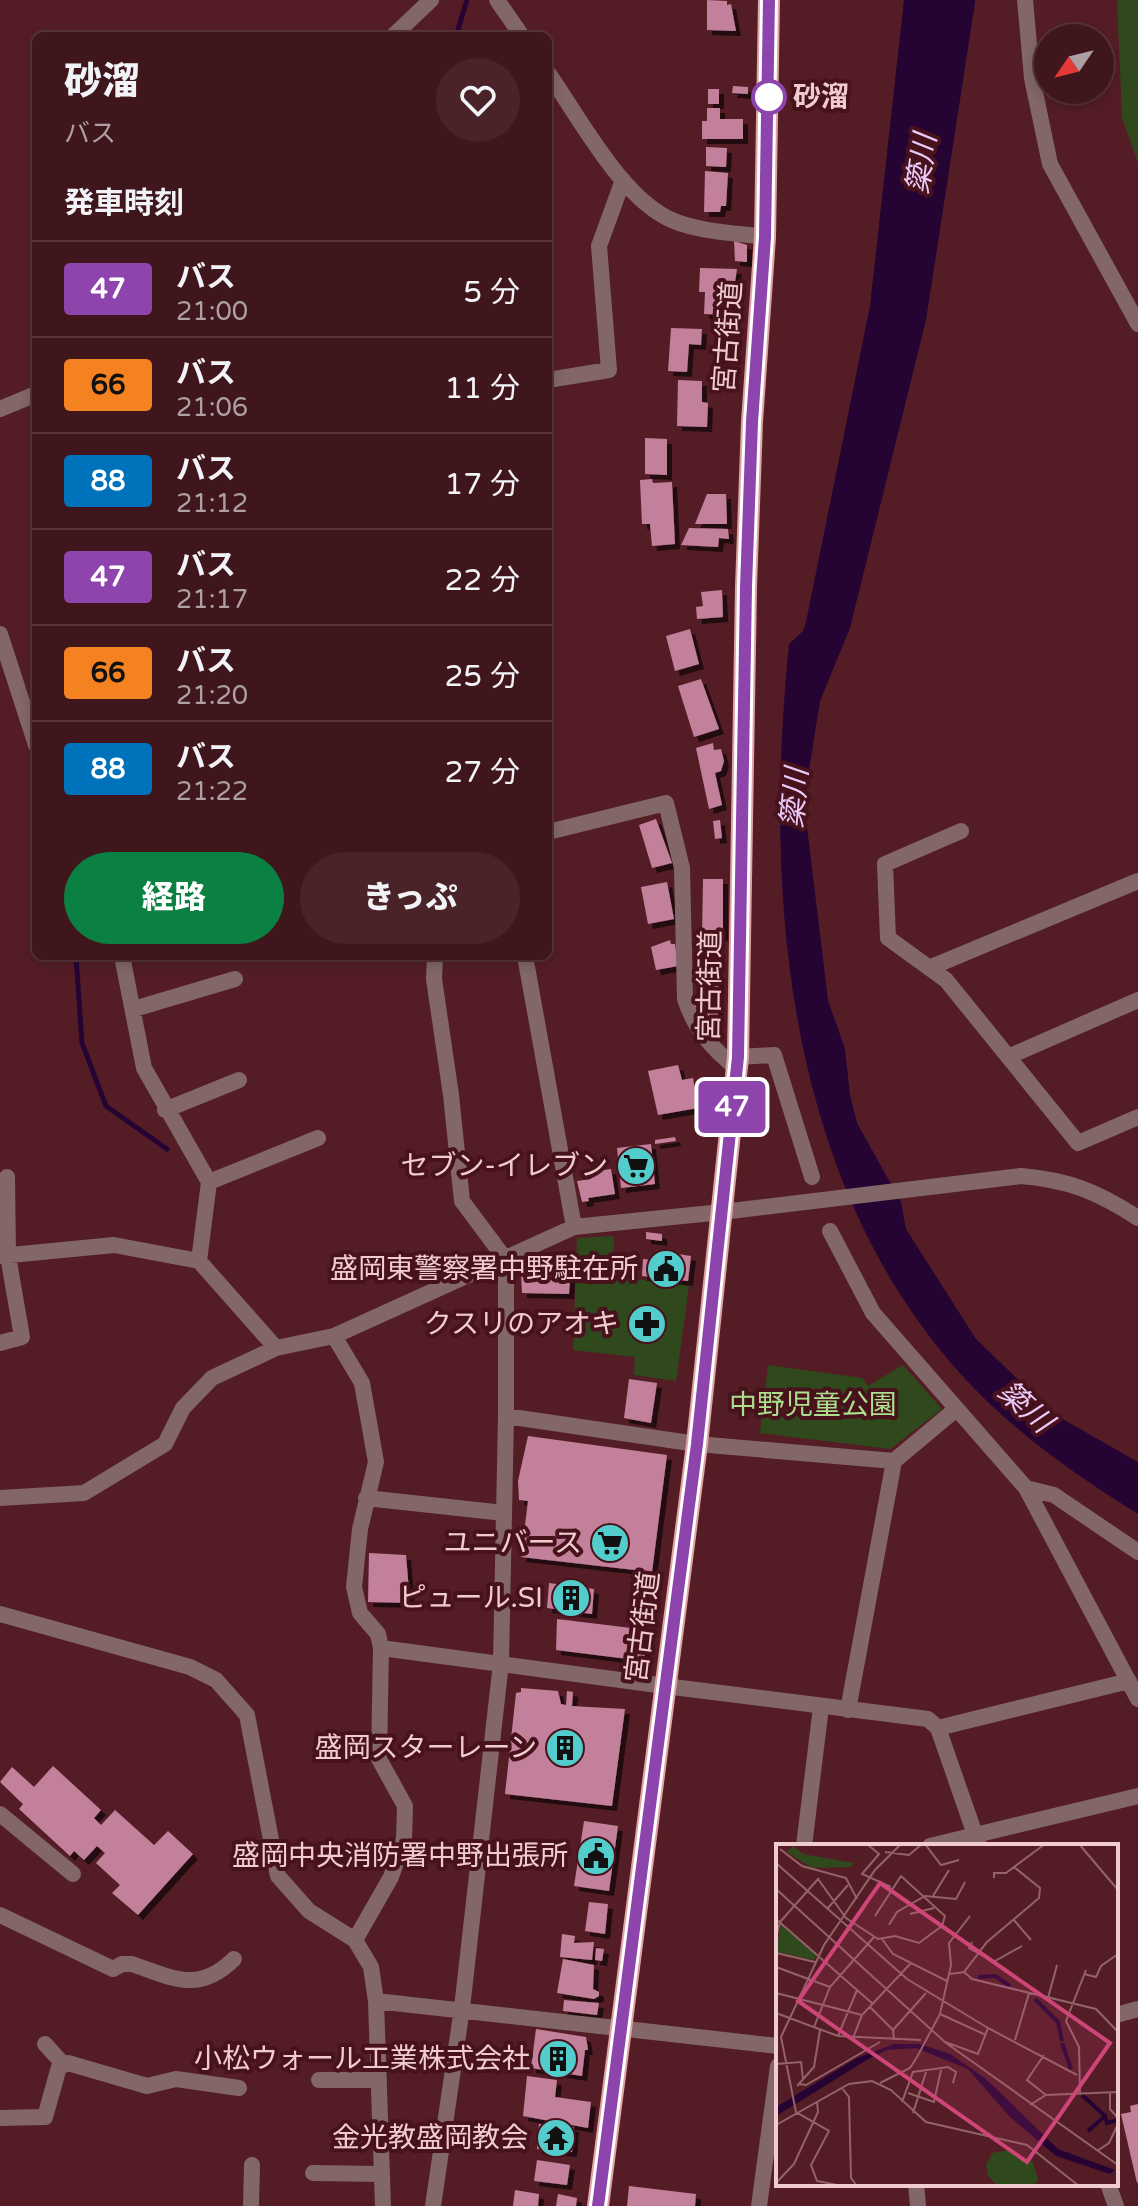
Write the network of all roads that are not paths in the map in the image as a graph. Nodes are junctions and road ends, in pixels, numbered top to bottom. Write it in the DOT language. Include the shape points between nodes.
graph roads {
  1 [pos="431,0"];
  2 [pos="497,0"];
  3 [pos="769,0"];
  4 [pos="1025,0"];
  5 [pos="397,32"];
  6 [pos="519,32"];
  7 [pos="552,79"];
  8 [pos="623,180"];
  9 [pos="765,237"];
  10 [pos="1138,324"];
  11 [pos="552,379"];
  12 [pos="32,396"];
  13 [pos="0,409"];
  14 [pos="0,634"];
  15 [pos="32,733"];
  16 [pos="552,831"];
  17 [pos="961,831"];
  18 [pos="1138,881"];
  19 [pos="123,960"];
  20 [pos="435,960"];
  21 [pos="526,960"];
  22 [pos="929,968"];
  23 [pos="235,979"];
  24 [pos="1138,1000"];
  25 [pos="134,1009"];
  26 [pos="1010,1056"];
  27 [pos="737,1063"];
  28 [pos="239,1080"];
  29 [pos="165,1110"];
  30 [pos="1138,1117"];
  31 [pos="318,1138"];
  32 [pos="7,1177"];
  33 [pos="812,1177"];
  34 [pos="209,1182"];
  35 [pos="722,1212"];
  36 [pos="1138,1218"];
  37 [pos="574,1227"];
  38 [pos="830,1231"];
  39 [pos="4,1256"];
  40 [pos="506,1260"];
  41 [pos="199,1261"];
  42 [pos="334,1336"];
  43 [pos="0,1343"];
  44 [pos="276,1348"];
  45 [pos="955,1410"];
  46 [pos="506,1416"];
  47 [pos="697,1444"];
  48 [pos="894,1461"];
  49 [pos="1026,1488"];
  50 [pos="0,1498"];
  51 [pos="366,1498"];
  52 [pos="504,1513"];
  53 [pos="1138,1552"];
  54 [pos="0,1614"];
  55 [pos="381,1648"];
  56 [pos="501,1663"];
  57 [pos="1129,1681"];
  58 [pos="665,1686"];
  59 [pos="1138,1699"];
  60 [pos="821,1707"];
  61 [pos="848,1710"];
  62 [pos="938,1728"];
  63 [pos="1138,1796"];
  64 [pos="0,1814"];
  65 [pos="977,1841"];
  66 [pos="804,1844"];
  67 [pos="949,1844"];
  68 [pos="73,1874"];
  69 [pos="0,1915"];
  70 [pos="355,1940"];
  71 [pos="234,1959"];
  72 [pos="376,2001"];
  73 [pos="462,2008"];
  74 [pos="1138,2009"];
  75 [pos="1118,2014"];
  76 [pos="619,2028"];
  77 [pos="45,2044"];
  78 [pos="776,2046"];
  79 [pos="64,2065"];
  80 [pos="319,2080"];
  81 [pos="379,2080"];
  82 [pos="776,2081"];
  83 [pos="239,2088"];
  84 [pos="0,2118"];
  85 [pos="252,2165"];
  86 [pos="313,2173"];
  87 [pos="382,2174"];
  88 [pos="916,2186"];
  89 [pos="1109,2186"];
  90 [pos="251,2206"];
  91 [pos="383,2206"];
  92 [pos="433,2206"];
  93 [pos="598,2206"];
  94 [pos="759,2206"];
  95 [pos="918,2206"];
  96 [pos="1116,2206"];
  1 -- 5 [label="street"];
  2 -- 6 [label="street"];
  3 -- 9 [label="highway, 宮古街道"];
  4 -- 10 [label="street" via="1032,78 1050,164"];
  7 -- 8 [label="street"];
  8 -- 9 [label="street" via="646,204 675,222"];
  8 -- 11 [label="street" via="599,246 609,370"];
  9 -- 27 [label="highway, 宮古街道" via="746,572"];
  12 -- 13 [label="street"];
  14 -- 15 [label="street"];
  16 -- 27 [label="street" via="666,803 682,868 685,999 708,1044"];
  17 -- 22 [label="street" via="885,864 888,938"];
  18 -- 22 [label="street"];
  19 -- 25 [label="street"];
  20 -- 40 [label="street" via="462,1201"];
  21 -- 37 [label="street"];
  22 -- 26 [label="street" via="946,980"];
  23 -- 25 [label="street"];
  24 -- 26 [label="street"];
  25 -- 29 [label="street" via="144,1068"];
  26 -- 30 [label="street" via="1078,1143"];
  27 -- 33 [label="street" via="774,1055"];
  27 -- 35 [label="highway, 宮古街道"];
  28 -- 29 [label="street"];
  29 -- 34 [label="street"];
  31 -- 34 [label="street"];
  32 -- 39 [label="street"];
  34 -- 41 [label="street"];
  35 -- 36 [label="street" via="1021,1176 1062,1180 1106,1197"];
  35 -- 37 [label="street"];
  35 -- 47 [label="highway, 宮古街道"];
  37 -- 40 [label="street"];
  38 -- 45 [label="street" via="873,1313"];
  39 -- 41 [label="street" via="114,1245"];
  39 -- 43 [label="street" via="22,1337"];
  40 -- 42 [label="street"];
  40 -- 46 [label="street"];
  41 -- 44 [label="street"];
  42 -- 44 [label="street"];
  42 -- 51 [label="street" via="362,1383 376,1462"];
  44 -- 50 [label="street" via="212,1378 183,1408 165,1444 84,1493"];
  45 -- 48 [label="street"];
  45 -- 49 [label="street"];
  46 -- 47 [label="street"];
  46 -- 52 [label="street"];
  47 -- 48 [label="street"];
  47 -- 58 [label="highway, 宮古街道"];
  48 -- 61 [label="street"];
  49 -- 53 [label="street" via="1054,1495"];
  49 -- 57 [label="street"];
  51 -- 52 [label="street"];
  51 -- 55 [label="street" via="354,1587 360,1613 378,1634"];
  52 -- 56 [label="street"];
  54 -- 70 [label="street" via="190,1667 216,1680 247,1715 278,1876 309,1911"];
  55 -- 56 [label="street"];
  55 -- 70 [label="street" via="379,1759 405,1806 404,1839 391,1877"];
  56 -- 58 [label="street"];
  56 -- 73 [label="street"];
  57 -- 59 [label="street"];
  57 -- 62 [label="street"];
  58 -- 60 [label="street"];
  58 -- 76 [label="highway, 宮古街道"];
  60 -- 61 [label="street"];
  60 -- 66 [label="street"];
  61 -- 62 [label="street" via="928,1719"];
  62 -- 65 [label="street"];
  63 -- 65 [label="street"];
  64 -- 68 [label="street"];
  65 -- 67 [label="street"];
  69 -- 71 [label="street" via="113,1969 132,1964 186,1982 214,1977"];
  70 -- 72 [label="street" via="371,1967"];
  72 -- 73 [label="street"];
  72 -- 81 [label="street"];
  73 -- 76 [label="street"];
  73 -- 92 [label="street"];
  74 -- 75 [label="street"];
  76 -- 78 [label="street"];
  76 -- 93 [label="highway, 宮古街道"];
  77 -- 79 [label="street"];
  79 -- 83 [label="street" via="147,2086 176,2079"];
  79 -- 84 [label="street" via="59,2067 45,2117"];
  80 -- 81 [label="street"];
  81 -- 87 [label="street"];
  82 -- 94 [label="street"];
  85 -- 90 [label="street"];
  86 -- 87 [label="street"];
  87 -- 91 [label="street"];
  88 -- 95 [label="street"];
  89 -- 96 [label="street"];
}
